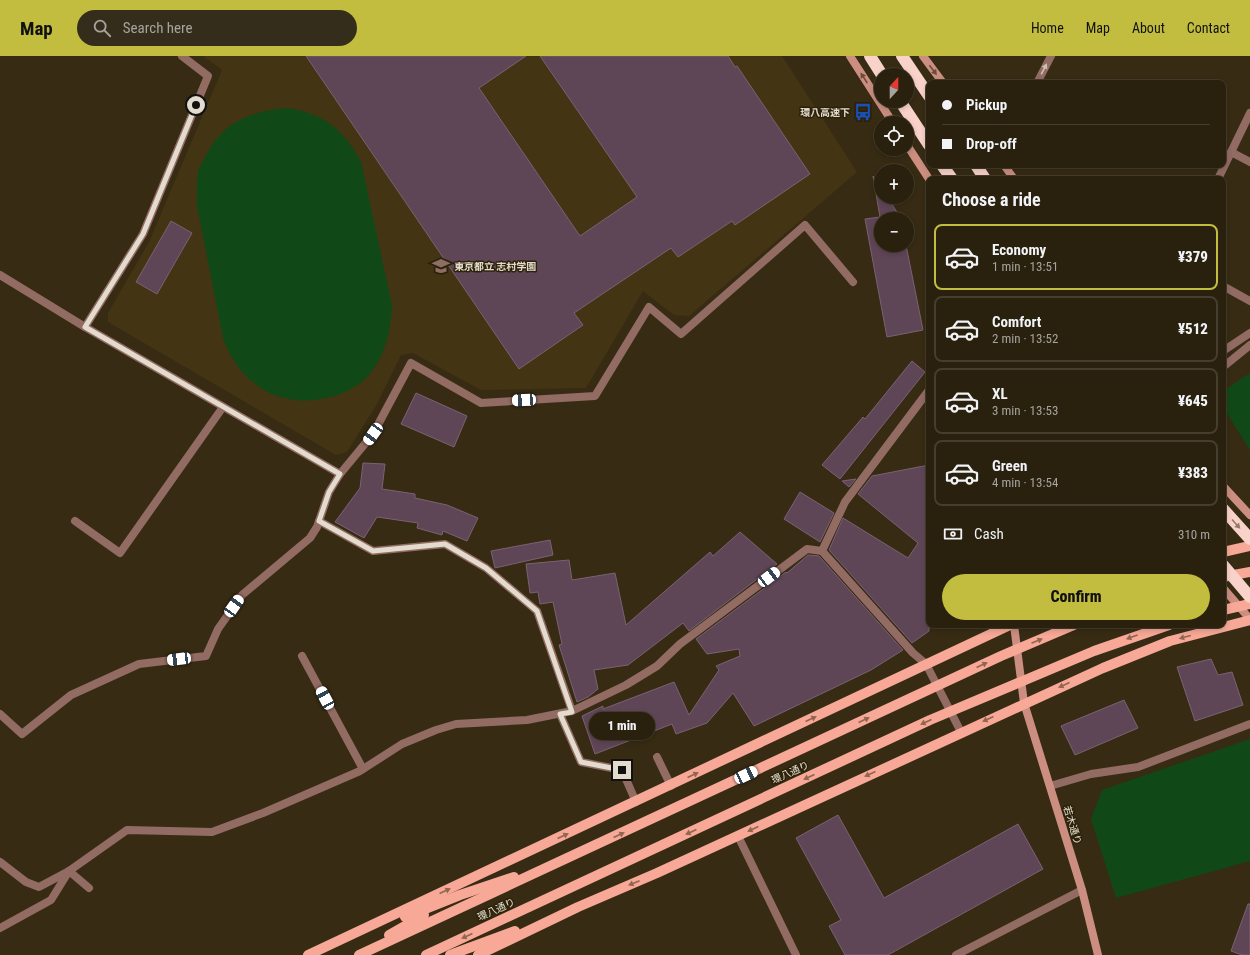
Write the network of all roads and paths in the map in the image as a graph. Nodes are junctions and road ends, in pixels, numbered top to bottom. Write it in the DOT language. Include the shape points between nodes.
graph roads {
  1 [pos="182,56"];
  2 [pos="850,56"];
  3 [pos="870,56"];
  4 [pos="902,56"];
  5 [pos="923,56"];
  6 [pos="1051,56"];
  7 [pos="878,68"];
  8 [pos="941,80"];
  9 [pos="1039,80"];
  10 [pos="926,92"];
  11 [pos="905,108"];
  12 [pos="1250,113"];
  13 [pos="889,116"];
  14 [pos="926,140"];
  15 [pos="1231,152"];
  16 [pos="914,156"];
  17 [pos="1226,162"];
  18 [pos="1250,162"];
  19 [pos="927,176"];
  20 [pos="0,275"];
  21 [pos="853,282"];
  22 [pos="1226,288"];
  23 [pos="1250,301"];
  24 [pos="85,327"];
  25 [pos="1250,333"];
  26 [pos="1250,345"];
  27 [pos="1226,349"];
  28 [pos="1226,365"];
  29 [pos="926,394"];
  30 [pos="223,407"];
  31 [pos="340,474"];
  32 [pos="1226,489"];
  33 [pos="1226,512"];
  34 [pos="1250,515"];
  35 [pos="75,521"];
  36 [pos="319,521"];
  37 [pos="1250,539"];
  38 [pos="1250,546"];
  39 [pos="822,551"];
  40 [pos="1226,551"];
  41 [pos="1226,569"];
  42 [pos="1250,572"];
  43 [pos="1226,576"];
  44 [pos="1226,592"];
  45 [pos="1250,597"];
  46 [pos="1250,604"];
  47 [pos="1226,609"];
  48 [pos="1250,620"];
  49 [pos="1226,626"];
  50 [pos="1004,628"];
  51 [pos="1014,628"];
  52 [pos="1067,628"];
  53 [pos="1160,628"];
  54 [pos="1220,628"];
  55 [pos="302,656"];
  56 [pos="926,664"];
  57 [pos="1024,703"];
  58 [pos="572,712"];
  59 [pos="0,714"];
  60 [pos="560,714"];
  61 [pos="1250,724"];
  62 [pos="961,732"];
  63 [pos="657,757"];
  64 [pos="363,768"];
  65 [pos="671,786"];
  66 [pos="1050,786"];
  67 [pos="636,802"];
  68 [pos="738,836"];
  69 [pos="548,844"];
  70 [pos="0,862"];
  71 [pos="559,863"];
  72 [pos="69,871"];
  73 [pos="89,888"];
  74 [pos="566,890"];
  75 [pos="1082,890"];
  76 [pos="460,895"];
  77 [pos="578,907"];
  78 [pos="0,928"];
  79 [pos="455,954"];
  80 [pos="308,955"];
  81 [pos="352,955"];
  82 [pos="359,955"];
  83 [pos="426,955"];
  84 [pos="478,955"];
  85 [pos="796,955"];
  86 [pos="956,955"];
  87 [pos="1098,955"];
  1 -- 24 [label="street" via="208,76 143,234"];
  13 -- 2 [label="street, one-way"];
  3 -- 7 [label="highway"];
  4 -- 10 [label="highway"];
  5 -- 8 [label="street, one-way"];
  9 -- 6 [label="street, one-way"];
  11 -- 14 [label="highway"];
  12 -- 15 [label="street"];
  15 -- 17 [label="street"];
  15 -- 18 [label="street"];
  16 -- 19 [label="street"];
  20 -- 24 [label="street"];
  21 -- 31 [label="street" via="805,225 681,334 649,307 595,396 481,402 411,363 373,434"];
  22 -- 23 [label="street"];
  24 -- 30 [label="street"];
  25 -- 27 [label="street"];
  26 -- 28 [label="street"];
  29 -- 39 [label="street" via="845,502"];
  30 -- 31 [label="street"];
  30 -- 35 [label="street" via="120,553"];
  31 -- 36 [label="street" via="329,492"];
  32 -- 34 [label="street"];
  33 -- 37 [label="highway, one-way"];
  36 -- 58 [label="street" via="373,551 445,544 486,568 537,611"];
  36 -- 59 [label="street" via="310,538 242,595 218,629 206,656 139,664 71,695 22,734"];
  38 -- 40 [label="main road"];
  39 -- 56 [label="street" via="913,653"];
  39 -- 58 [label="street" via="807,548 680,644 657,666"];
  41 -- 45 [label="highway"];
  42 -- 43 [label="main road"];
  44 -- 48 [label="street"];
  46 -- 47 [label="main road"];
  48 -- 49 [label="main road, one-way"];
  50 -- 56 [label="main road"];
  51 -- 57 [label="street, 若木通り"];
  71 -- 52 [label="main road, 環八通り, one-way" via="994,659"];
  53 -- 74 [label="main road, 環八通り, one-way" via="1094,651 930,720"];
  54 -- 57 [label="main road, one-way" via="1170,641"];
  55 -- 64 [label="street"];
  56 -- 62 [label="street"];
  65 -- 56 [label="main road, one-way"];
  57 -- 62 [label="main road, one-way"];
  57 -- 66 [label="street, 若木通り"];
  58 -- 60 [label="street"];
  60 -- 64 [label="street" via="527,720 456,724 402,744"];
  60 -- 67 [label="street" via="581,762 622,770"];
  61 -- 66 [label="street" via="1138,767 1091,774"];
  62 -- 68 [label="main road, one-way"];
  63 -- 65 [label="street"];
  64 -- 72 [label="street" via="263,813 212,832 128,830"];
  65 -- 67 [label="main road"];
  66 -- 75 [label="street, 若木通り"];
  69 -- 67 [label="main road, one-way"];
  68 -- 77 [label="main road, one-way"];
  68 -- 85 [label="street"];
  69 -- 76 [label="main road"];
  80 -- 69 [label="main road, one-way"];
  70 -- 72 [label="street" via="26,882 40,887"];
  71 -- 76 [label="main road"];
  71 -- 82 [label="main road, 環八通り"];
  72 -- 73 [label="street"];
  72 -- 78 [label="street" via="51,900"];
  74 -- 79 [label="main road"];
  74 -- 83 [label="main road, 環八通り, one-way"];
  75 -- 86 [label="street"];
  75 -- 87 [label="street, 若木通り"];
  76 -- 80 [label="main road"];
  76 -- 81 [label="main road"];
  77 -- 79 [label="main road"];
  77 -- 84 [label="main road"];
}
